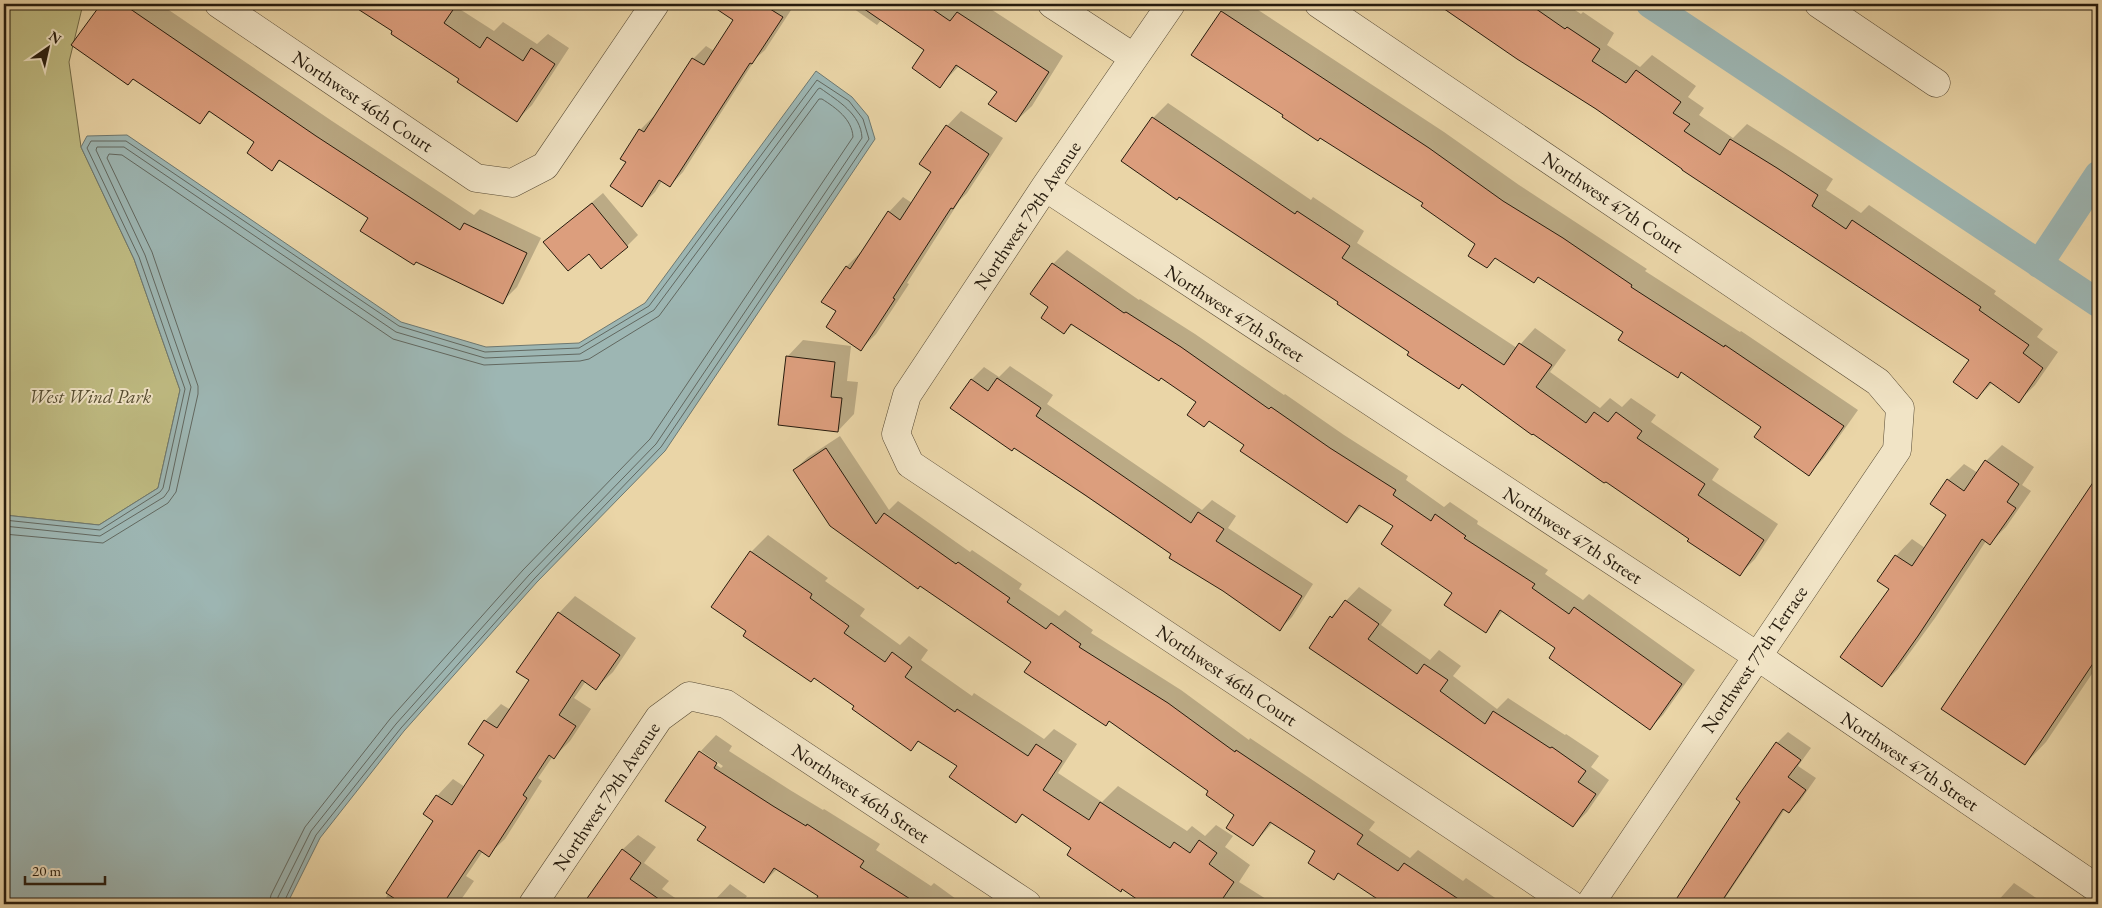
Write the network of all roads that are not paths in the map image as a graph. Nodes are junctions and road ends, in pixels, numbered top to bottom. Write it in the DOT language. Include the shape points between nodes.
graph roads {
  1 [pos="219,4"];
  2 [pos="655,4"];
  3 [pos="1052,4"];
  4 [pos="1171,4"];
  5 [pos="1319,4"];
  6 [pos="1819,4"];
  7 [pos="1132,57"];
  8 [pos="1936,83"];
  9 [pos="1045,187"];
  10 [pos="1900,408"];
  11 [pos="896,434"];
  12 [pos="1756,656"];
  13 [pos="689,696"];
  14 [pos="2098,889"];
  15 [pos="533,904"];
  16 [pos="1027,904"];
  17 [pos="1570,904"];
  18 [pos="1590,904"];
  1 -- 2 [label="street, Northwest 46th Court" via="476,178 512,183 545,166"];
  3 -- 7 [label="street"];
  4 -- 7 [label="street, Northwest 79th Avenue"];
  5 -- 10 [label="street, Northwest 47th Court" via="1878,382"];
  6 -- 8 [label="street"];
  7 -- 9 [label="street, Northwest 79th Avenue"];
  9 -- 11 [label="street, Northwest 79th Avenue" via="907,395"];
  9 -- 12 [label="street, Northwest 47th Street"];
  10 -- 12 [label="street, Northwest 77th Terrace" via="1896,450"];
  11 -- 17 [label="street, Northwest 46th Court" via="910,464"];
  12 -- 14 [label="street, Northwest 47th Street"];
  12 -- 18 [label="street, Northwest 77th Terrace"];
  13 -- 15 [label="street, Northwest 79th Avenue" via="658,718"];
  13 -- 16 [label="street, Northwest 46th Street" via="726,704"];
}
